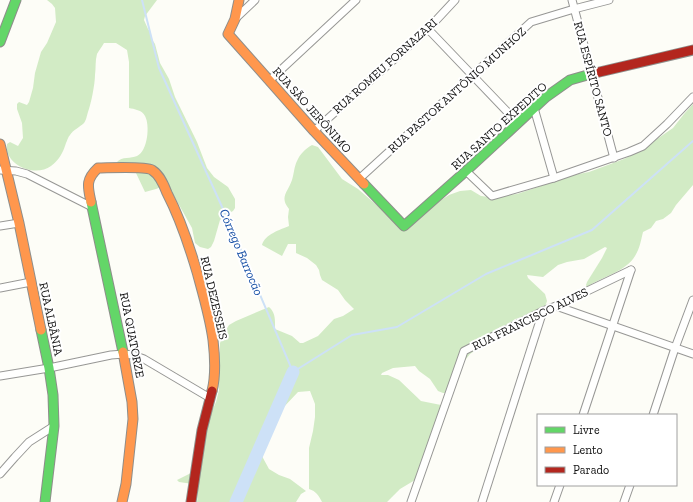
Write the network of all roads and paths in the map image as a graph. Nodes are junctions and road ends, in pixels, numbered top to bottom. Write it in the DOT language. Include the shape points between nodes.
graph roads {
  1 [pos="16,0"];
  2 [pos="239,0"];
  3 [pos="255,0"];
  4 [pos="356,0"];
  5 [pos="455,0"];
  6 [pos="572,0"];
  7 [pos="609,0"];
  8 [pos="574,9"];
  9 [pos="234,19"];
  10 [pos="428,29"];
  11 [pos="0,42"];
  12 [pos="693,50"];
  13 [pos="591,74"];
  14 [pos="472,76"];
  15 [pos="270,80"];
  16 [pos="693,97"];
  17 [pos="534,108"];
  18 [pos="518,123"];
  19 [pos="314,131"];
  20 [pos="0,144"];
  21 [pos="614,158"];
  22 [pos="3,170"];
  23 [pos="466,171"];
  24 [pos="91,174"];
  25 [pos="554,178"];
  26 [pos="359,180"];
  27 [pos="92,206"];
  28 [pos="18,223"];
  29 [pos="0,226"];
  30 [pos="404,226"];
  31 [pos="31,282"];
  32 [pos="0,288"];
  33 [pos="693,300"];
  34 [pos="556,306"];
  35 [pos="543,311"];
  36 [pos="612,326"];
  37 [pos="675,348"];
  38 [pos="124,354"];
  39 [pos="693,354"];
  40 [pos="49,368"];
  41 [pos="0,376"];
  42 [pos="210,398"];
  43 [pos="583,414"];
  44 [pos="653,414"];
  45 [pos="54,426"];
  46 [pos="0,474"];
  47 [pos="560,486"];
  48 [pos="630,486"];
  49 [pos="45,502"];
  50 [pos="122,502"];
  51 [pos="191,502"];
  52 [pos="411,502"];
  53 [pos="482,502"];
  54 [pos="554,502"];
  55 [pos="624,502"];
  1 -- 11 [label="street"];
  2 -- 9 [label="street, RUA SÃO JERÔNIMO"];
  3 -- 9 [label="street"];
  4 -- 15 [label="street"];
  5 -- 10 [label="street, RUA ROMEU FORNAZARI"];
  6 -- 8 [label="street, RUA ESPÍRITO SANTO"];
  7 -- 8 [label="street, RUA PASTOR ANTÔNIO MUNHOZ"];
  8 -- 13 [label="street, RUA ESPÍRITO SANTO"];
  8 -- 14 [label="street, RUA PASTOR ANTÔNIO MUNHOZ" via="531,22"];
  9 -- 15 [label="street, RUA SÃO JERÔNIMO" via="228,34"];
  10 -- 14 [label="street"];
  10 -- 19 [label="street, RUA ROMEU FORNAZARI"];
  12 -- 13 [label="street, RUA SANTO EXPEDITO"];
  13 -- 17 [label="street, RUA SANTO EXPEDITO" via="570,80"];
  13 -- 21 [label="street, RUA ESPÍRITO SANTO"];
  14 -- 18 [label="street"];
  14 -- 26 [label="street, RUA PASTOR ANTÔNIO MUNHOZ"];
  15 -- 19 [label="street, RUA SÃO JERÔNIMO"];
  16 -- 21 [label="street" via="643,146"];
  17 -- 18 [label="street, RUA SANTO EXPEDITO"];
  17 -- 25 [label="street"];
  18 -- 23 [label="street, RUA SANTO EXPEDITO"];
  19 -- 26 [label="street, RUA SÃO JERÔNIMO"];
  20 -- 22 [label="street, RUA ALBÂNIA"];
  21 -- 25 [label="street"];
  22 -- 27 [label="street" via="27,174"];
  22 -- 28 [label="street, RUA ALBÂNIA"];
  23 -- 25 [label="street" via="492,196"];
  23 -- 30 [label="street, RUA SANTO EXPEDITO"];
  24 -- 27 [label="street, RUA QUATORZE" via="88,184"];
  24 -- 42 [label="street, RUA DEZESSEIS" via="98,168 143,168 152,170 160,178 177,212 204,296 215,363"];
  26 -- 30 [label="street, RUA SÃO JERÔNIMO"];
  27 -- 38 [label="street, RUA QUATORZE"];
  28 -- 29 [label="street"];
  28 -- 31 [label="street, RUA ALBÂNIA"];
  31 -- 32 [label="street"];
  31 -- 40 [label="street, RUA ALBÂNIA"];
  33 -- 37 [label="street"];
  34 -- 35 [label="street, RUA FRANCISCO ALVES"];
  34 -- 36 [label="street"];
  34 -- 36 [label="street, RUA FRANCISCO ALVES" via="631,270"];
  35 -- 52 [label="street, RUA FRANCISCO ALVES" via="464,352"];
  35 -- 53 [label="street"];
  36 -- 37 [label="street"];
  36 -- 43 [label="street"];
  37 -- 39 [label="street"];
  37 -- 44 [label="street"];
  38 -- 40 [label="street"];
  38 -- 42 [label="street" via="144,359"];
  38 -- 50 [label="street, RUA QUATORZE" via="133,419"];
  40 -- 41 [label="street"];
  40 -- 45 [label="street, RUA ALBÂNIA"];
  42 -- 51 [label="street, RUA DEZESSEIS" via="202,430"];
  45 -- 46 [label="street" via="29,442"];
  45 -- 49 [label="street, RUA ALBÂNIA"];
  47 -- 54 [label="street"];
  48 -- 55 [label="street"];
}
